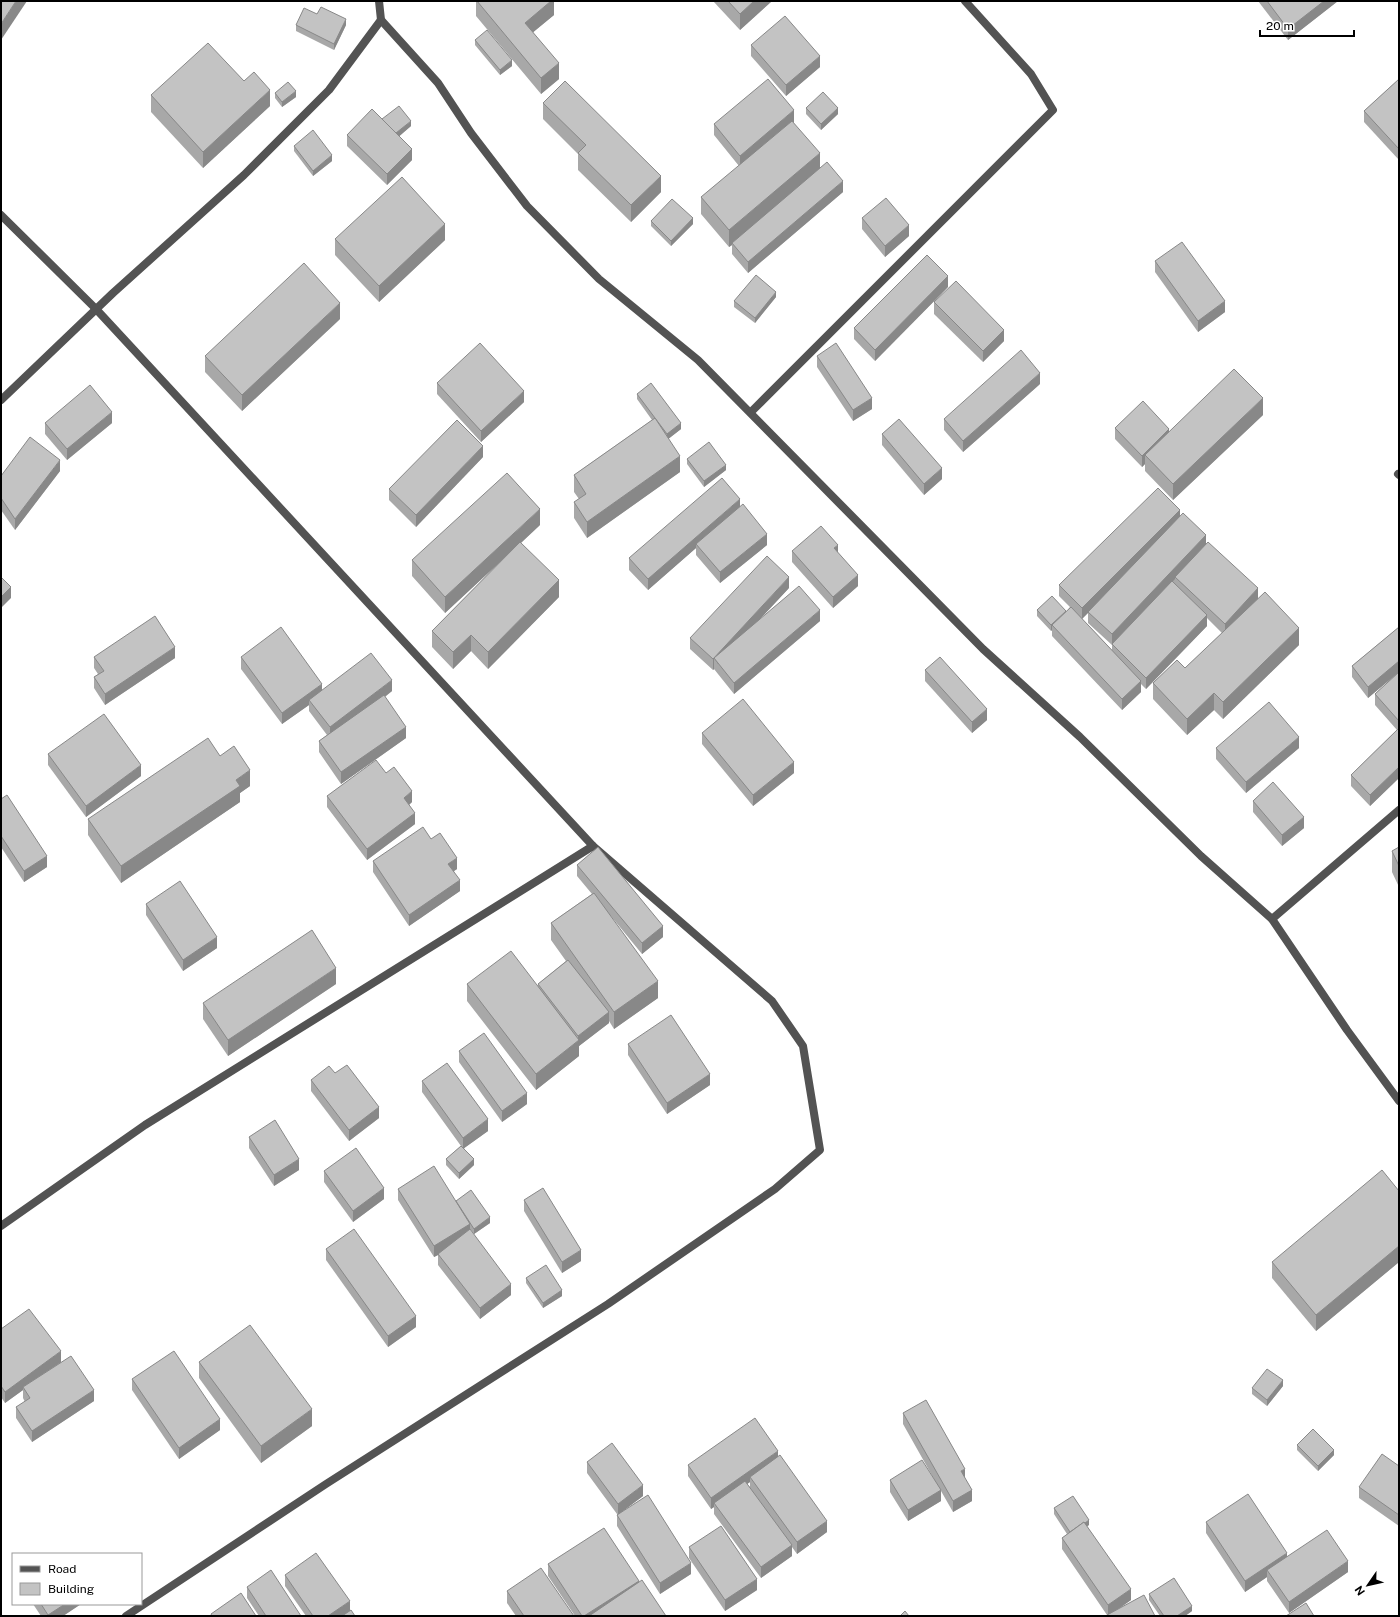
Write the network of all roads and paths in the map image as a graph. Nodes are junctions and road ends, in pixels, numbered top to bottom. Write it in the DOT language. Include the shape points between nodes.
graph roads {
  1 [pos="379,1"];
  2 [pos="965,1"];
  3 [pos="381,20"];
  4 [pos="1,215"];
  5 [pos="96,309"];
  6 [pos="1,400"];
  7 [pos="751,412"];
  8 [pos="1399,810"];
  9 [pos="593,846"];
  10 [pos="1272,919"];
  11 [pos="1399,1102"];
  12 [pos="1,1226"];
  13 [pos="126,1616"];
  1 -- 3 [label="street"];
  2 -- 7 [label="street" via="1031,74 1053,110"];
  3 -- 5 [label="street" via="329,90 244,175"];
  3 -- 7 [label="street" via="438,83 527,206 599,279 698,360"];
  4 -- 5 [label="street"];
  5 -- 6 [label="street"];
  5 -- 9 [label="street"];
  7 -- 10 [label="street" via="983,649"];
  8 -- 10 [label="street"];
  9 -- 12 [label="street" via="145,1125"];
  9 -- 13 [label="street" via="772,1001 804,1046 820,1150 775,1189 608,1304 326,1484"];
  10 -- 11 [label="street"];
}
